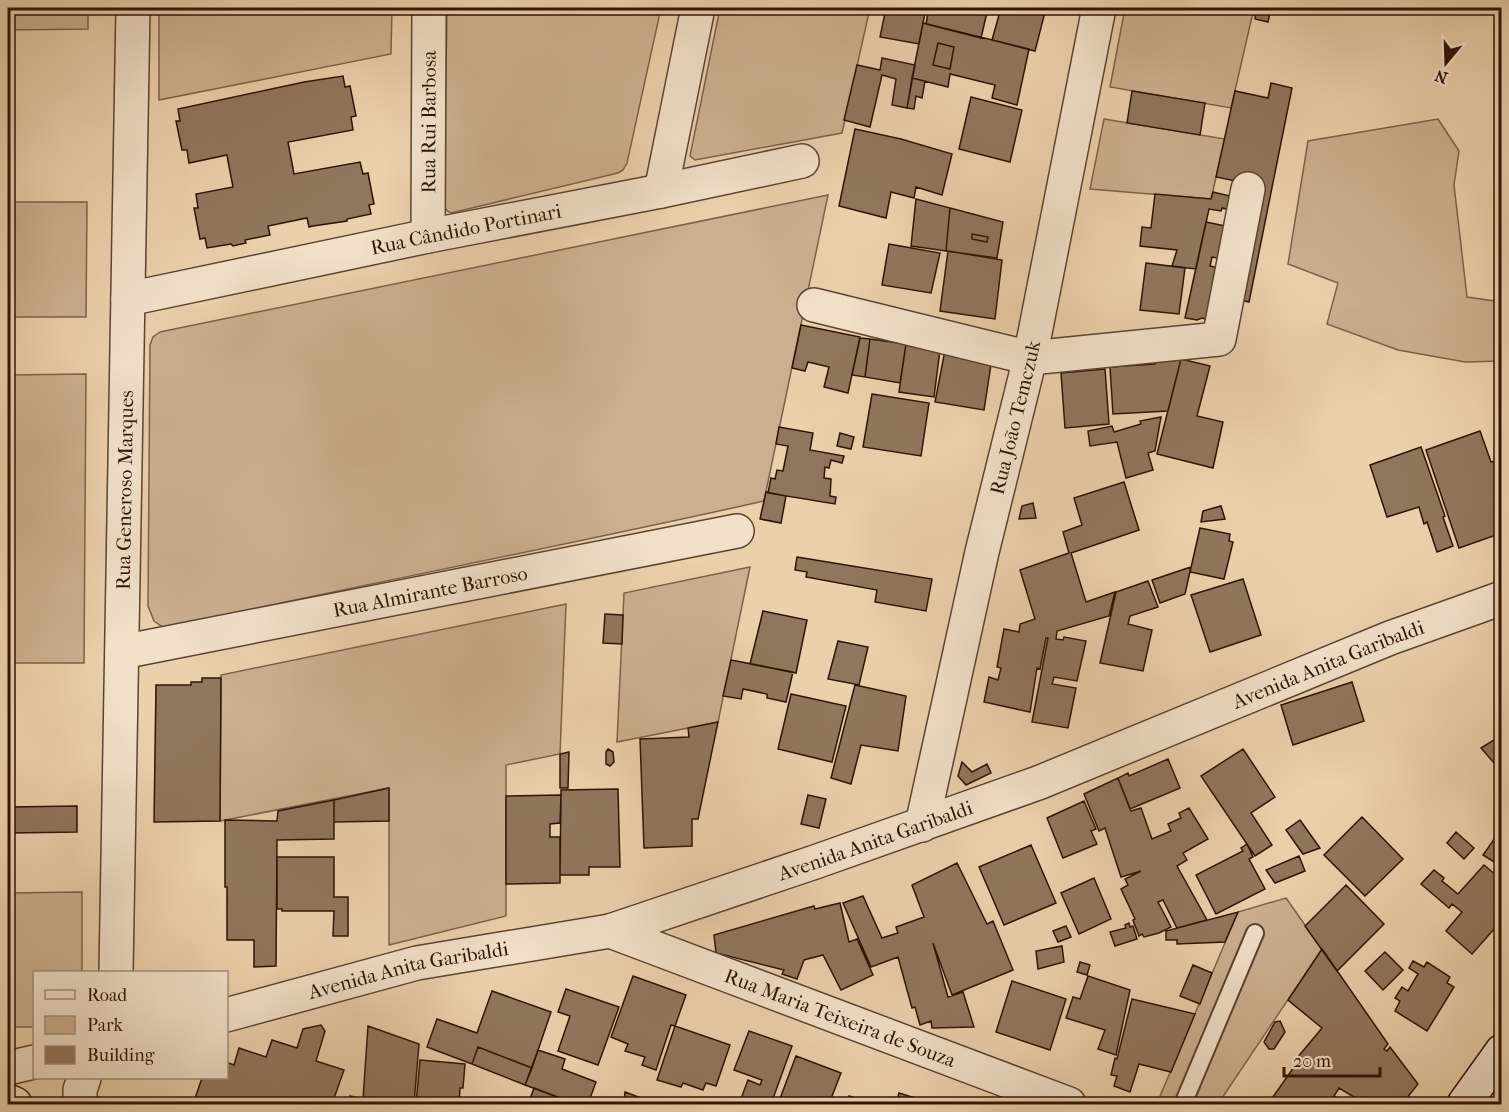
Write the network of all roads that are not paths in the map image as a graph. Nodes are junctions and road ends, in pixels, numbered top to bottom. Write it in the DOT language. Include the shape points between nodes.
graph roads {
  1 [pos="133,8"];
  2 [pos="429,8"];
  3 [pos="698,8"];
  4 [pos="1099,8"];
  5 [pos="802,160"];
  6 [pos="1248,189"];
  7 [pos="661,190"];
  8 [pos="428,236"];
  9 [pos="128,299"];
  10 [pos="814,305"];
  11 [pos="1030,358"];
  12 [pos="737,531"];
  13 [pos="1502,598"];
  14 [pos="122,652"];
  15 [pos="922,825"];
  16 [pos="610,932"];
  17 [pos="1255,933"];
  18 [pos="116,971"];
  19 [pos="228,1014"];
  20 [pos="1502,1051"];
  21 [pos="33,1062"];
  22 [pos="8,1068"];
  23 [pos="83,1079"];
  24 [pos="8,1101"];
  25 [pos="15,1104"];
  26 [pos="80,1104"];
  27 [pos="1069,1104"];
  28 [pos="1183,1104"];
  29 [pos="1464,1104"];
  1 -- 9 [label="street, Rua Generoso Marques"];
  2 -- 8 [label="street, Rua Rui Barbosa"];
  3 -- 7 [label="street"];
  4 -- 11 [label="street, Rua João Temczuk"];
  5 -- 7 [label="street, Rua Cândido Portinari"];
  6 -- 11 [label="street" via="1219,339"];
  7 -- 8 [label="street, Rua Cândido Portinari"];
  8 -- 9 [label="street, Rua Cândido Portinari"];
  9 -- 14 [label="street, Rua Generoso Marques"];
  10 -- 11 [label="street"];
  11 -- 15 [label="street, Rua João Temczuk" via="982,552"];
  12 -- 14 [label="street, Rua Almirante Barroso"];
  13 -- 15 [label="street, Avenida Anita Garibaldi" via="1390,638 1038,783"];
  14 -- 18 [label="street, Rua Generoso Marques"];
  15 -- 16 [label="street, Avenida Anita Garibaldi"];
  16 -- 19 [label="street, Avenida Anita Garibaldi" via="417,963"];
  16 -- 27 [label="street, Rua Maria Teixeira de Souza"];
  17 -- 28 [label="lane"];
  20 -- 29 [label="street"];
  21 -- 22 [label="street"];
  23 -- 26 [label="street"];
  24 -- 25 [label="street"];
}
